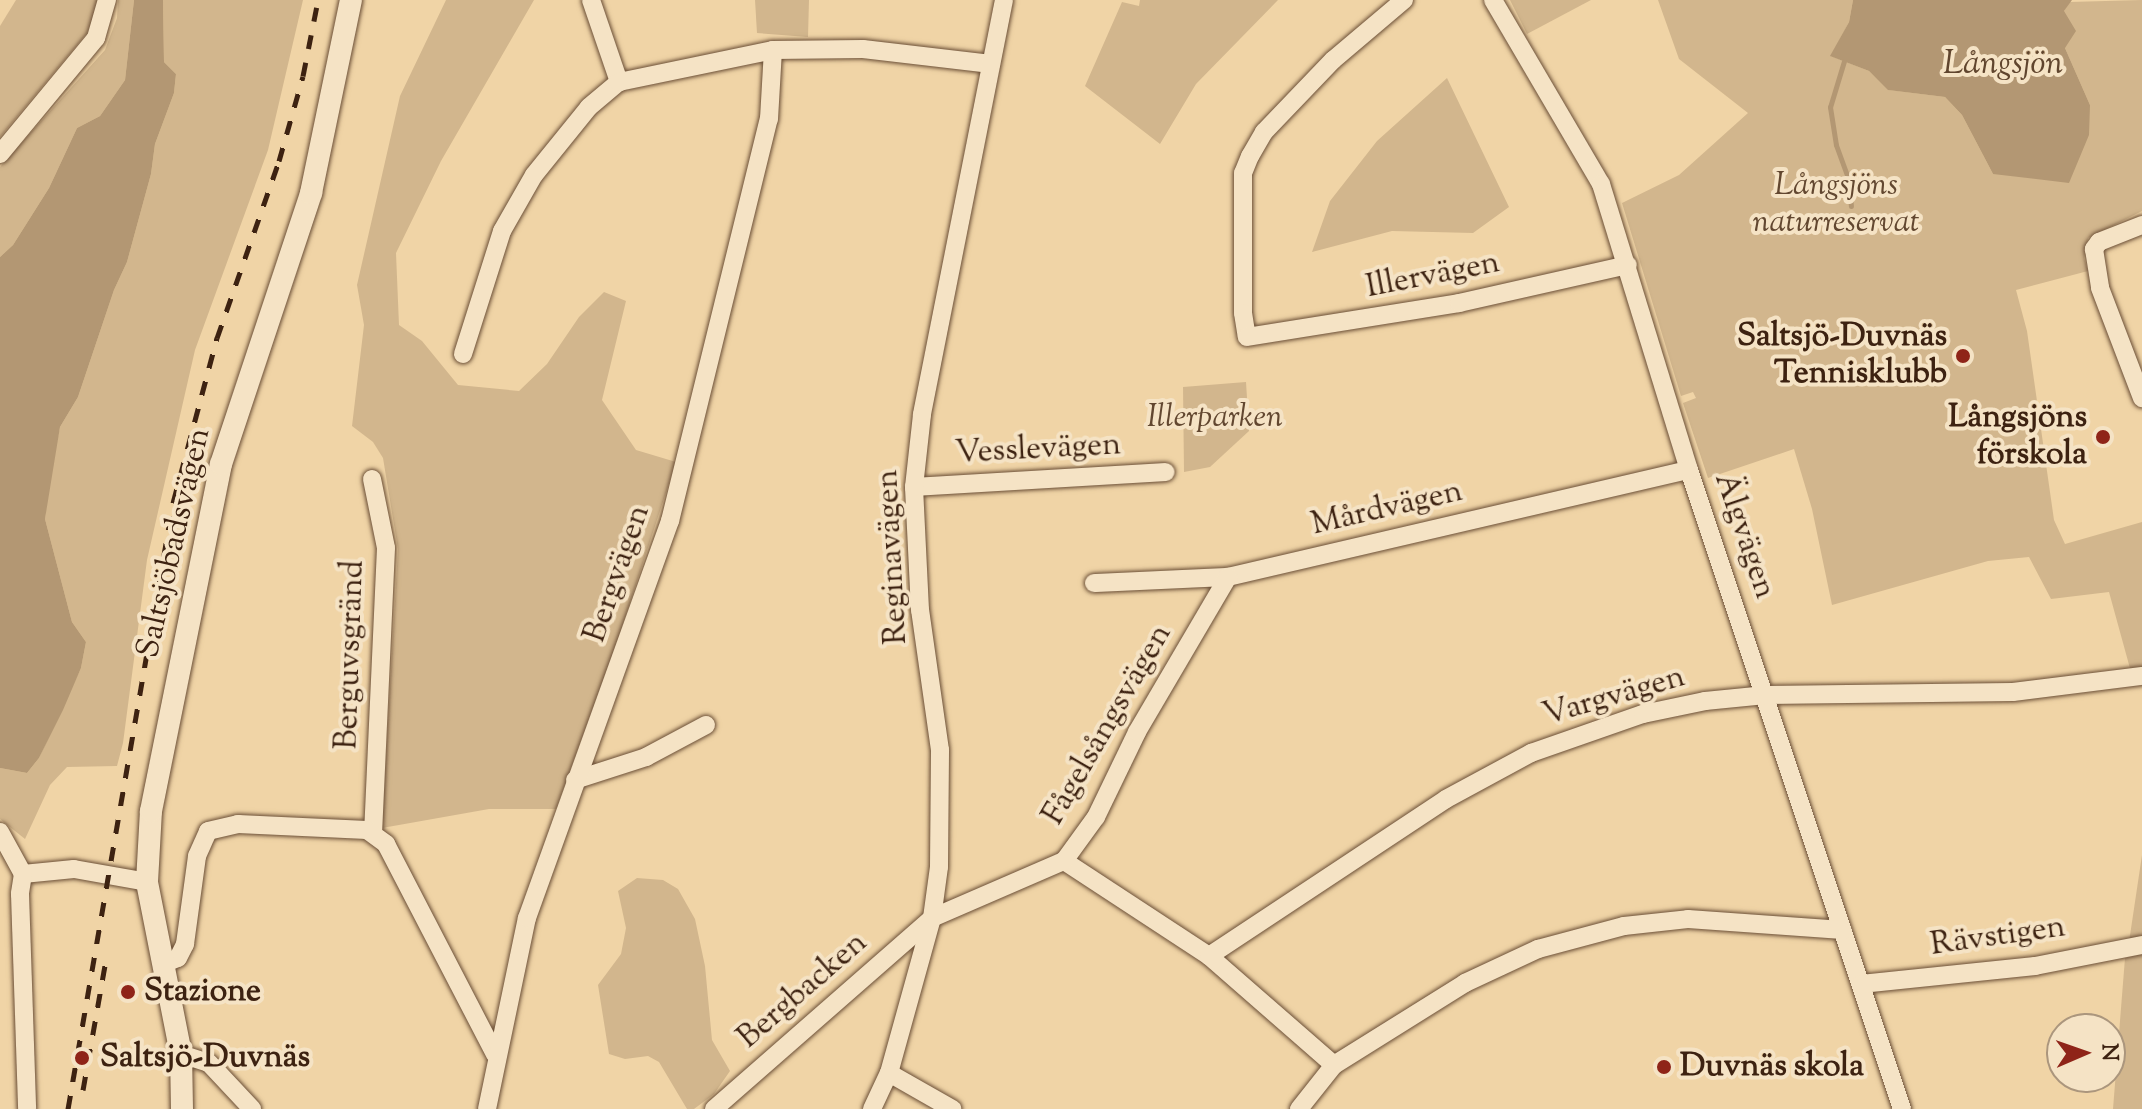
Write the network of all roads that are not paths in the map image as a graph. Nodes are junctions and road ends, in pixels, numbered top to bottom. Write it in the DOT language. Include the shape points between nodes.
graph roads {
  1 [pos="107,0"];
  2 [pos="351,0"];
  3 [pos="591,0"];
  4 [pos="1004,0"];
  5 [pos="1404,0"];
  6 [pos="1493,0"];
  7 [pos="773,50"];
  8 [pos="991,64"];
  9 [pos="619,82"];
  10 [pos="0,154"];
  11 [pos="2142,225"];
  12 [pos="1628,265"];
  13 [pos="463,354"];
  14 [pos="2142,398"];
  15 [pos="1689,470"];
  16 [pos="1166,472"];
  17 [pos="372,479"];
  18 [pos="914,487"];
  19 [pos="1228,577"];
  20 [pos="1094,583"];
  21 [pos="2142,676"];
  22 [pos="1766,695"];
  23 [pos="706,725"];
  24 [pos="575,780"];
  25 [pos="0,832"];
  26 [pos="373,834"];
  27 [pos="1064,861"];
  28 [pos="23,874"];
  29 [pos="147,882"];
  30 [pos="932,918"];
  31 [pos="1843,930"];
  32 [pos="2142,945"];
  33 [pos="1209,956"];
  34 [pos="163,964"];
  35 [pos="1861,984"];
  36 [pos="181,1054"];
  37 [pos="495,1054"];
  38 [pos="1334,1065"];
  39 [pos="889,1073"];
  40 [pos="1901,1107"];
  41 [pos="27,1109"];
  42 [pos="182,1109"];
  43 [pos="252,1109"];
  44 [pos="487,1109"];
  45 [pos="714,1109"];
  46 [pos="872,1109"];
  47 [pos="952,1109"];
  48 [pos="1299,1109"];
  1 -- 10 [label="street" via="96,38"];
  2 -- 29 [label="street, Saltsjöbadsvägen" via="311,193 221,464 151,811"];
  3 -- 9 [label="street"];
  4 -- 8 [label="street, Reginavägen"];
  5 -- 12 [label="street, Illervägen" via="1333,60 1264,132 1250,156 1243,173 1247,337 1459,303"];
  6 -- 12 [label="street, Älgvägen" via="1601,184"];
  7 -- 8 [label="street" via="863,49"];
  7 -- 9 [label="street"];
  7 -- 24 [label="street, Bergvägen" via="769,119 670,521"];
  8 -- 18 [label="street, Reginavägen" via="922,414"];
  9 -- 13 [label="street" via="589,107 534,175 502,231"];
  11 -- 14 [label="street" via="2099,242 2094,249 2098,280"];
  12 -- 15 [label="street, Älgvägen"];
  15 -- 19 [label="street, Mårdvägen"];
  15 -- 22 [label="street, Älgvägen"];
  16 -- 18 [label="street, Vesslevägen"];
  17 -- 26 [label="street, Berguvsgränd" via="386,548"];
  18 -- 30 [label="street, Reginavägen" via="920,610 940,750 939,867"];
  19 -- 20 [label="street, Mårdvägen"];
  19 -- 27 [label="street, Fågelsångsvägen" via="1137,732 1096,817"];
  21 -- 22 [label="street, Vargvägen" via="2013,692"];
  22 -- 31 [label="street, Älgvägen"];
  22 -- 33 [label="street, Vargvägen" via="1643,714 1531,753 1446,799"];
  23 -- 24 [label="street" via="646,757"];
  24 -- 37 [label="street, Bergvägen" via="527,918"];
  25 -- 28 [label="street"];
  26 -- 34 [label="street" via="238,824 208,831 197,856 185,944 178,958"];
  26 -- 37 [label="street" via="386,844"];
  27 -- 30 [label="street, Fågelsångsvägen"];
  27 -- 33 [label="street"];
  28 -- 29 [label="street" via="74,869"];
  28 -- 41 [label="street"];
  29 -- 34 [label="street, Saltsjöbadsvägen"];
  30 -- 39 [label="street, Reginavägen"];
  30 -- 45 [label="street, Bergbacken"];
  31 -- 35 [label="street, Älgvägen"];
  31 -- 38 [label="street" via="1688,919 1583,935 1465,983"];
  32 -- 35 [label="street, Rävstigen" via="2035,966"];
  33 -- 38 [label="street"];
  34 -- 36 [label="street, Saltsjöbadsvägen"];
  35 -- 40 [label="street, Älgvägen"];
  36 -- 42 [label="street, Saltsjöbadsvägen"];
  36 -- 43 [label="street" via="209,1063"];
  37 -- 44 [label="street, Bergvägen"];
  38 -- 48 [label="street"];
  39 -- 46 [label="street, Reginavägen"];
  39 -- 47 [label="street"];
}
